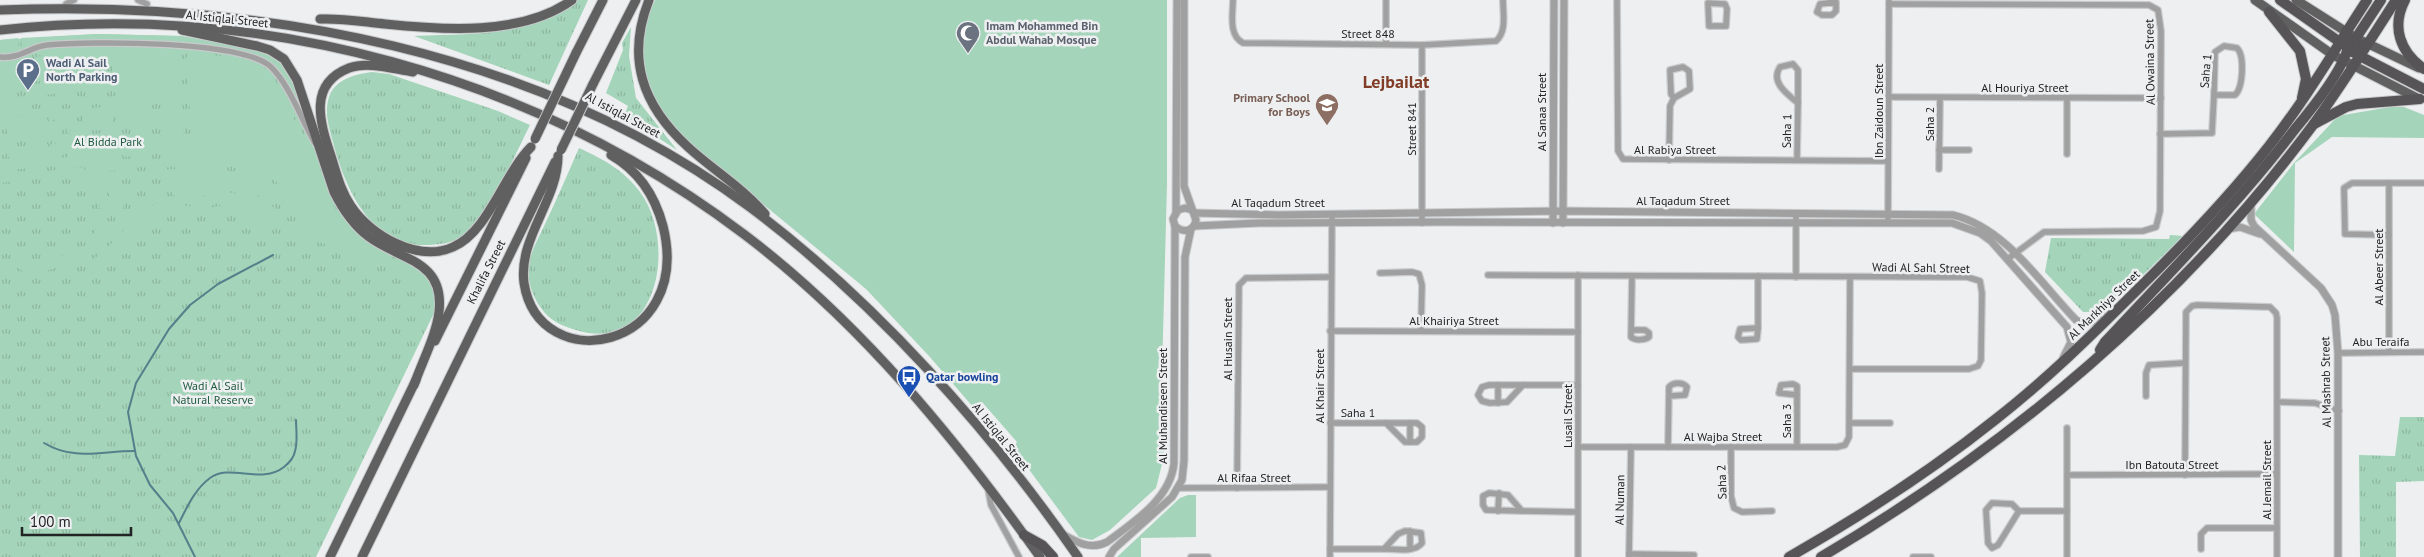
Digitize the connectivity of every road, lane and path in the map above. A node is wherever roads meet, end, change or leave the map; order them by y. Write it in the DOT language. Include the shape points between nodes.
graph roads {
  1 [pos="138,0"];
  2 [pos="572,0"];
  3 [pos="603,0"];
  4 [pos="636,0"];
  5 [pos="649,0"];
  6 [pos="1177,0"];
  7 [pos="1184,0"];
  8 [pos="1233,0"];
  9 [pos="1386,0"];
  10 [pos="1503,0"];
  11 [pos="1554,0"];
  12 [pos="1564,0"];
  13 [pos="1617,0"];
  14 [pos="2255,0"];
  15 [pos="2280,0"];
  16 [pos="2296,0"];
  17 [pos="2366,0"];
  18 [pos="2381,0"];
  19 [pos="2396,0"];
  20 [pos="2406,0"];
  21 [pos="70,2"];
  22 [pos="1708,2"];
  23 [pos="1889,2"];
  24 [pos="2081,2"];
  25 [pos="147,4"];
  26 [pos="0,10"];
  27 [pos="2269,12"];
  28 [pos="308,20"];
  29 [pos="170,26"];
  30 [pos="0,30"];
  31 [pos="2346,31"];
  32 [pos="1386,43"];
  33 [pos="2368,43"];
  34 [pos="1422,44"];
  35 [pos="2350,49"];
  36 [pos="2333,55"];
  37 [pos="0,57"];
  38 [pos="2353,66"];
  39 [pos="2424,69"];
  40 [pos="441,76"];
  41 [pos="2424,89"];
  42 [pos="2214,95"];
  43 [pos="1889,97"];
  44 [pos="1674,98"];
  45 [pos="1940,98"];
  46 [pos="2067,98"];
  47 [pos="2161,98"];
  48 [pos="2422,100"];
  49 [pos="1798,103"];
  50 [pos="2300,103"];
  51 [pos="2313,124"];
  52 [pos="2160,134"];
  53 [pos="590,138"];
  54 [pos="533,143"];
  55 [pos="1940,150"];
  56 [pos="1969,150"];
  57 [pos="559,153"];
  58 [pos="2067,154"];
  59 [pos="322,155"];
  60 [pos="1669,160"];
  61 [pos="1797,160"];
  62 [pos="1888,161"];
  63 [pos="1940,169"];
  64 [pos="2389,183"];
  65 [pos="2424,183"];
  66 [pos="2251,202"];
  67 [pos="1193,211"];
  68 [pos="1553,211"];
  69 [pos="1563,211"];
  70 [pos="1176,212"];
  71 [pos="1422,213"];
  72 [pos="1796,213"];
  73 [pos="1332,214"];
  74 [pos="1888,214"];
  75 [pos="1332,223"];
  76 [pos="1422,223"];
  77 [pos="1553,223"];
  78 [pos="1563,223"];
  79 [pos="1888,223"];
  80 [pos="1796,224"];
  81 [pos="772,225"];
  82 [pos="1175,226"];
  83 [pos="1193,228"];
  84 [pos="2228,229"];
  85 [pos="2389,235"];
  86 [pos="2263,236"];
  87 [pos="2015,253"];
  88 [pos="2008,258"];
  89 [pos="1380,273"];
  90 [pos="1488,275"];
  91 [pos="1578,275"];
  92 [pos="1632,276"];
  93 [pos="1758,276"];
  94 [pos="1796,276"];
  95 [pos="1331,277"];
  96 [pos="1850,277"];
  97 [pos="2124,304"];
  98 [pos="1758,328"];
  99 [pos="1421,330"];
  100 [pos="1632,330"];
  101 [pos="1330,331"];
  102 [pos="1578,332"];
  103 [pos="2388,352"];
  104 [pos="2424,352"];
  105 [pos="2338,353"];
  106 [pos="2096,359"];
  107 [pos="2061,363"];
  108 [pos="2184,363"];
  109 [pos="1850,370"];
  110 [pos="1578,384"];
  111 [pos="414,385"];
  112 [pos="1498,385"];
  113 [pos="1523,385"];
  114 [pos="1797,394"];
  115 [pos="1669,396"];
  116 [pos="2146,396"];
  117 [pos="2277,402"];
  118 [pos="1498,403"];
  119 [pos="2339,411"];
  120 [pos="1330,423"];
  121 [pos="1386,423"];
  122 [pos="1410,423"];
  123 [pos="1850,423"];
  124 [pos="1890,423"];
  125 [pos="2067,428"];
  126 [pos="1410,442"];
  127 [pos="1578,447"];
  128 [pos="1631,447"];
  129 [pos="1668,447"];
  130 [pos="1731,447"];
  131 [pos="1797,447"];
  132 [pos="2277,474"];
  133 [pos="2067,475"];
  134 [pos="2184,475"];
  135 [pos="1330,487"];
  136 [pos="988,488"];
  137 [pos="1178,488"];
  138 [pos="1238,488"];
  139 [pos="1499,493"];
  140 [pos="1498,511"];
  141 [pos="1522,511"];
  142 [pos="1772,511"];
  143 [pos="2019,511"];
  144 [pos="2067,511"];
  145 [pos="1577,512"];
  146 [pos="2277,528"];
  147 [pos="1410,531"];
  148 [pos="1024,535"];
  149 [pos="1063,535"];
  150 [pos="1330,549"];
  151 [pos="1384,549"];
  152 [pos="1410,549"];
  153 [pos="2201,549"];
  154 [pos="1694,555"];
  155 [pos="1018,556"];
  156 [pos="1629,556"];
  157 [pos="330,557"];
  158 [pos="362,557"];
  159 [pos="1040,557"];
  160 [pos="1053,557"];
  161 [pos="1078,557"];
  162 [pos="1109,557"];
  163 [pos="1191,557"];
  164 [pos="1208,557"];
  165 [pos="1330,557"];
  166 [pos="1578,557"];
  167 [pos="1790,557"];
  168 [pos="1821,557"];
  169 [pos="1913,557"];
  170 [pos="1931,557"];
  171 [pos="2067,557"];
  172 [pos="2277,557"];
  173 [pos="2338,557"];
  1 -- 25 [label="street"];
  2 -- 28 [label="main road" via="541,15 489,27 436,28 340,19"];
  3 -- 54 [label="main road, Khalifa Street, bridge"];
  4 -- 57 [label="main road, Khalifa Street, bridge"];
  5 -- 81 [label="main road" via="641,22 638,52 644,86 653,106 687,146 748,196"];
  6 -- 70 [label="street"];
  7 -- 67 [label="street" via="1184,186"];
  8 -- 32 [label="street, Street 848" via="1233,28 1235,36 1243,43"];
  9 -- 32 [label="street"];
  10 -- 34 [label="street, Street 848" via="1502,35 1496,41"];
  11 -- 68 [label="street, Al Sanaa Street"];
  12 -- 69 [label="street, Al Sanaa Street"];
  13 -- 60 [label="street, Al Rabiya Street" via="1618,151 1627,160"];
  14 -- 27 [label="main road"];
  15 -- 35 [label="highway"];
  16 -- 31 [label="main road"];
  17 -- 31 [label="highway, Al Markhiya Street"];
  18 -- 35 [label="highway"];
  19 -- 33 [label="highway, Al Markhiya Street"];
  20 -- 39 [label="highway" via="2398,20 2400,39 2408,54"];
  21 -- 25 [label="main road, Al Istiqlal Street"];
  21 -- 26 [label="main road, Al Istiqlal Street"];
  22 -- 22 [label="street" via="1708,26 1726,26 1725,4"];
  23 -- 24 [label="street, Al Owaina Street"];
  23 -- 43 [label="street, Ibn Zaidoun Street"];
  24 -- 47 [label="street, Al Owaina Street" via="2156,7 2160,13 2161,30"];
  25 -- 28 [label="main road, Al Istiqlal Street"];
  27 -- 36 [label="main road"];
  27 -- 50 [label="highway" via="2300,51 2306,79"];
  28 -- 81 [label="main road, Al Istiqlal Street" via="426,48 568,100 660,148 723,188"];
  29 -- 30 [label="main road, Al Istiqlal Street" via="97,24"];
  29 -- 40 [label="main road, Al Istiqlal Street" via="307,42 378,57"];
  29 -- 59 [label="main road" via="256,46 280,56 295,74"];
  31 -- 35 [label="highway, Al Markhiya Street"];
  32 -- 34 [label="street, Street 848"];
  33 -- 35 [label="highway, Al Markhiya Street"];
  33 -- 35 [label="main road"];
  33 -- 39 [label="main road"];
  34 -- 71 [label="street, Street 841"];
  35 -- 36 [label="highway, Al Markhiya Street"];
  35 -- 36 [label="main road"];
  35 -- 38 [label="highway, Al Markhiya Street"];
  35 -- 41 [label="highway"];
  35 -- 106 [label="highway" via="2272,160 2220,221 2105,342"];
  36 -- 50 [label="highway, Al Markhiya Street"];
  37 -- 59 [label="street" via="21,55 45,45 118,42 181,46 249,56 265,62 279,76"];
  38 -- 48 [label="main road"];
  38 -- 51 [label="highway, Al Markhiya Street"];
  40 -- 53 [label="main road, Al Istiqlal Street" via="535,112"];
  40 -- 54 [label="main road" via="375,66 354,67 336,76 320,98 319,116 339,180 351,206 375,230 413,248 440,251 454,247 478,225 513,167"];
  42 -- 42 [label="street, Saha 1" via="2215,52 2224,46 2237,48 2241,55 2239,91 2235,95"];
  42 -- 52 [label="street, Saha 1" via="2212,133"];
  43 -- 45 [label="street, Al Houriya Street"];
  43 -- 62 [label="street, Ibn Zaidoun Street"];
  44 -- 44 [label="street" via="1670,70 1686,68 1690,89"];
  44 -- 60 [label="street" via="1670,106"];
  45 -- 46 [label="street, Al Houriya Street"];
  45 -- 55 [label="street, Saha 2"];
  46 -- 47 [label="street, Al Houriya Street"];
  46 -- 58 [label="street"];
  47 -- 52 [label="street, Al Owaina Street"];
  48 -- 51 [label="highway" via="2357,104"];
  49 -- 49 [label="street, Saha 1" via="1798,70 1793,64 1784,65 1778,71 1778,85"];
  49 -- 61 [label="street, Saha 1"];
  50 -- 97 [label="highway, Al Markhiya Street" via="2218,207"];
  51 -- 66 [label="highway, Al Markhiya Street"];
  52 -- 87 [label="street, Al Owaina Street" via="2160,211 2156,227 2143,231 2044,232"];
  53 -- 57 [label="main road" via="623,162 643,183 658,209 666,242 664,281 657,300 639,324 618,336 582,340 562,334 543,322 529,300 524,266 533,232 556,176"];
  53 -- 136 [label="main road, Al Istiqlal Street" via="685,192 745,235 803,283 909,389"];
  54 -- 111 [label="main road, Khalifa Street"];
  55 -- 56 [label="street, Saha 2"];
  55 -- 63 [label="street, Saha 2"];
  57 -- 158 [label="main road, Khalifa Street"];
  59 -- 111 [label="main road" via="334,192 350,219 381,245 420,263 436,286 440,304 438,318"];
  60 -- 61 [label="street, Al Rabiya Street"];
  61 -- 62 [label="street, Al Rabiya Street"];
  62 -- 74 [label="street, Ibn Zaidoun Street"];
  64 -- 65 [label="street"];
  64 -- 85 [label="street, Al Abeer Street"];
  64 -- 85 [label="street" via="2349,183 2343,192 2346,234"];
  66 -- 84 [label="highway, Al Markhiya Street"];
  66 -- 86 [label="street, Al Mashrab Street" via="2251,220"];
  67 -- 70 [label="street" via="1185,208"];
  67 -- 73 [label="street, Al Taqadum Street"];
  67 -- 83 [label="street" via="1196,220"];
  68 -- 69 [label="street, Al Taqadum Street"];
  68 -- 71 [label="street, Al Taqadum Street"];
  68 -- 77 [label="street, Al Sanaa Street"];
  69 -- 72 [label="street, Al Taqadum Street"];
  69 -- 78 [label="street, Al Sanaa Street"];
  70 -- 82 [label="street"];
  71 -- 73 [label="street, Al Taqadum Street"];
  71 -- 76 [label="street, Street 841"];
  72 -- 74 [label="street, Al Taqadum Street"];
  72 -- 80 [label="street"];
  73 -- 75 [label="street, Al Khair Street"];
  74 -- 79 [label="street, Ibn Zaidoun Street"];
  74 -- 87 [label="street, Al Taqadum Street" via="1965,218 1982,226"];
  75 -- 76 [label="street, Al Taqadum Street"];
  75 -- 83 [label="street, Al Taqadum Street"];
  75 -- 95 [label="street, Al Khair Street"];
  76 -- 77 [label="street, Al Taqadum Street"];
  77 -- 78 [label="street, Al Taqadum Street"];
  78 -- 80 [label="street, Al Taqadum Street"];
  79 -- 80 [label="street, Al Taqadum Street"];
  79 -- 88 [label="street, Al Taqadum Street" via="1963,225 1991,241"];
  80 -- 94 [label="street"];
  81 -- 149 [label="main road, Al Istiqlal Street" via="820,264 922,364 1000,454"];
  82 -- 83 [label="street" via="1185,231"];
  82 -- 149 [label="street, Al Muhandiseen Street" via="1174,463 1171,479 1156,500 1107,542 1085,545"];
  83 -- 137 [label="street, Al Muhandiseen Street" via="1186,257 1184,461"];
  84 -- 86 [label="street, Al Mashrab Street" via="2240,227"];
  84 -- 106 [label="highway, Al Markhiya Street" via="2144,316"];
  85 -- 103 [label="street, Al Abeer Street"];
  86 -- 105 [label="street, Al Mashrab Street" via="2327,296 2335,315"];
  87 -- 88 [label="street, Al Owaina Street"];
  87 -- 97 [label="street, Al Taqadum Street" via="2079,322 2093,323"];
  88 -- 107 [label="street, Al Taqadum Street" via="2070,331 2071,342"];
  89 -- 99 [label="street" via="1419,274 1422,285"];
  90 -- 91 [label="street, Wadi Al Sahl Street"];
  91 -- 92 [label="street, Wadi Al Sahl Street"];
  91 -- 102 [label="street, Lusail Street"];
  92 -- 93 [label="street, Wadi Al Sahl Street"];
  92 -- 100 [label="street"];
  93 -- 94 [label="street, Wadi Al Sahl Street"];
  93 -- 98 [label="street"];
  94 -- 96 [label="street, Wadi Al Sahl Street"];
  95 -- 101 [label="street, Al Khair Street"];
  95 -- 138 [label="street, Al Husain Street" via="1246,278 1239,285"];
  96 -- 109 [label="street, Al Wajba Street"];
  96 -- 109 [label="street, Wadi Al Sahl Street" via="1973,277 1980,281 1982,293 1982,360 1975,368"];
  97 -- 107 [label="highway, Al Markhiya Street"];
  99 -- 101 [label="street, Al Khairiya Street"];
  99 -- 102 [label="street, Al Khairiya Street"];
  101 -- 120 [label="street, Al Khair Street"];
  102 -- 110 [label="street, Lusail Street"];
  103 -- 104 [label="street, Abu Teraifa"];
  103 -- 105 [label="street, Abu Teraifa"];
  105 -- 119 [label="street, Al Mashrab Street"];
  106 -- 168 [label="highway, Al Markhiya Street" via="2022,421 1957,469 1889,516"];
  107 -- 167 [label="highway, Al Markhiya Street" via="1997,419 1938,463"];
  108 -- 116 [label="street" via="2149,365"];
  108 -- 117 [label="street, Al Jemail Street" via="2188,308 2197,305 2270,307 2277,318"];
  108 -- 134 [label="street, Al Jemail Street"];
  109 -- 123 [label="street, Al Wajba Street"];
  110 -- 113 [label="street"];
  110 -- 127 [label="street, Lusail Street"];
  111 -- 157 [label="main road, Khalifa Street"];
  112 -- 113 [label="street"];
  112 -- 118 [label="street"];
  112 -- 118 [label="street" via="1484,386 1478,394 1484,402"];
  113 -- 118 [label="street" via="1509,401"];
  114 -- 131 [label="street, Saha 3"];
  115 -- 129 [label="street"];
  117 -- 119 [label="street" via="2315,402"];
  117 -- 132 [label="street, Al Jemail Street"];
  119 -- 173 [label="street, Al Mashrab Street"];
  120 -- 121 [label="street, Saha 1"];
  120 -- 135 [label="street, Al Khair Street"];
  121 -- 122 [label="street, Saha 1"];
  121 -- 126 [label="street, Saha 1" via="1401,440"];
  122 -- 126 [label="street"];
  122 -- 126 [label="street" via="1420,424 1423,430 1421,440"];
  123 -- 124 [label="street"];
  123 -- 131 [label="street, Al Wajba Street" via="1848,442 1842,447"];
  125 -- 133 [label="street"];
  127 -- 128 [label="street, Al Wajba Street"];
  127 -- 145 [label="street, Lusail Street"];
  128 -- 129 [label="street, Al Wajba Street"];
  128 -- 156 [label="street, Al Numan"];
  129 -- 130 [label="street, Al Wajba Street"];
  130 -- 131 [label="street, Al Wajba Street"];
  130 -- 142 [label="street, Saha 2" via="1734,508 1742,512"];
  132 -- 134 [label="street, Ibn Batouta Street"];
  132 -- 146 [label="street, Al Jemail Street"];
  133 -- 134 [label="street, Ibn Batouta Street"];
  133 -- 144 [label="street"];
  135 -- 138 [label="street, Al Rifaa Street"];
  135 -- 150 [label="street, Al Khair Street"];
  136 -- 148 [label="main road, Al Istiqlal Street"];
  136 -- 155 [label="street, Al Istiqlal Street" via="991,505"];
  137 -- 138 [label="street, Al Rifaa Street"];
  137 -- 162 [label="street, Al Muhandiseen Street"];
  139 -- 140 [label="street"];
  139 -- 140 [label="street" via="1486,494 1482,500 1486,510"];
  139 -- 141 [label="street" via="1508,495"];
  140 -- 141 [label="street"];
  141 -- 145 [label="street"];
  143 -- 143 [label="street" via="1998,545 1990,548 1987,507 1992,503 2008,503"];
  143 -- 144 [label="street"];
  144 -- 171 [label="street"];
  145 -- 166 [label="street, Lusail Street"];
  146 -- 153 [label="street" via="2207,528 2201,534"];
  146 -- 172 [label="street, Al Jemail Street"];
  147 -- 151 [label="street" via="1400,532"];
  147 -- 152 [label="street"];
  147 -- 152 [label="street" via="1421,533 1422,540 1419,547"];
  148 -- 159 [label="main road, Al Istiqlal Street"];
  148 -- 160 [label="highway" via="1042,544"];
  149 -- 161 [label="main road, Al Istiqlal Street"];
  150 -- 151 [label="street"];
  150 -- 165 [label="street, Al Khair Street"];
  151 -- 152 [label="street"];
  154 -- 156 [label="street, Al Numan"];
  163 -- 164 [label="street"];
  169 -- 170 [label="street"];
}
